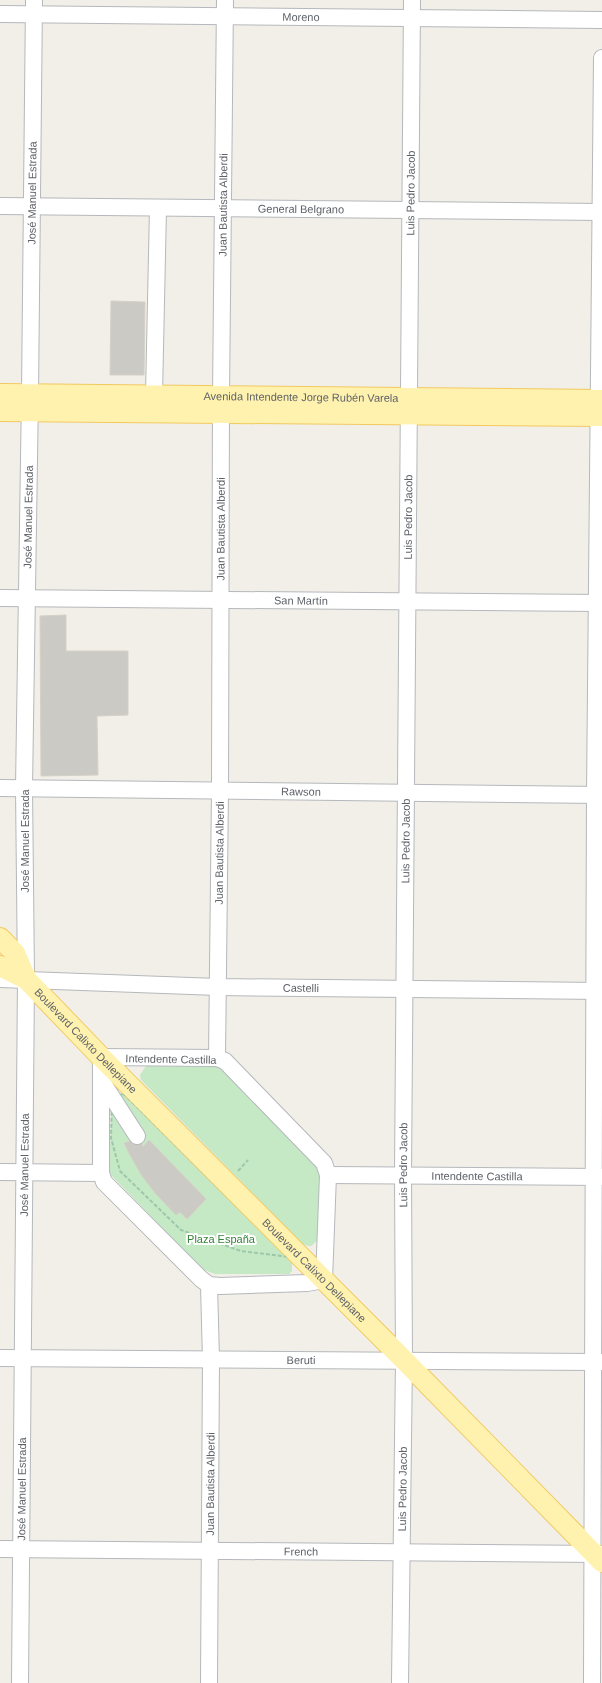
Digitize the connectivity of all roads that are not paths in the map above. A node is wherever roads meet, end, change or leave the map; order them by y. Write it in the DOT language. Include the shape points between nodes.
graph roads {
  1 [pos="225,0"];
  2 [pos="412,0"];
  3 [pos="34,7"];
  4 [pos="0,14"];
  5 [pos="225,16"];
  6 [pos="412,18"];
  7 [pos="602,20"];
  8 [pos="602,58"];
  9 [pos="0,206"];
  10 [pos="32,207"];
  11 [pos="158,208"];
  12 [pos="223,208"];
  13 [pos="410,210"];
  14 [pos="601,212"];
  15 [pos="0,394"];
  16 [pos="154,396"];
  17 [pos="30,403"];
  18 [pos="221,405"];
  19 [pos="409,406"];
  20 [pos="600,408"];
  21 [pos="0,411"];
  22 [pos="0,598"];
  23 [pos="26,598"];
  24 [pos="221,600"];
  25 [pos="406,601"];
  26 [pos="600,603"];
  27 [pos="0,788"];
  28 [pos="24,788"];
  29 [pos="220,790"];
  30 [pos="405,792"];
  31 [pos="598,795"];
  32 [pos="0,938"];
  33 [pos="0,966"];
  34 [pos="0,979"];
  35 [pos="26,979"];
  36 [pos="218,987"];
  37 [pos="404,989"];
  38 [pos="598,991"];
  39 [pos="101,1058"];
  40 [pos="218,1058"];
  41 [pos="101,1080"];
  42 [pos="137,1136"];
  43 [pos="0,1172"];
  44 [pos="24,1172"];
  45 [pos="101,1173"];
  46 [pos="328,1175"];
  47 [pos="403,1175"];
  48 [pos="597,1177"];
  49 [pos="324,1280"];
  50 [pos="209,1285"];
  51 [pos="0,1358"];
  52 [pos="23,1358"];
  53 [pos="211,1359"];
  54 [pos="404,1360"];
  55 [pos="597,1362"];
  56 [pos="0,1549"];
  57 [pos="21,1549"];
  58 [pos="210,1551"];
  59 [pos="402,1552"];
  60 [pos="599,1557"];
  61 [pos="20,1683"];
  62 [pos="209,1683"];
  63 [pos="400,1683"];
  64 [pos="592,1683"];
  1 -- 5 [label="street, Juan Bautista Alberdi"];
  2 -- 6 [label="street, Luis Pedro Jacob"];
  3 -- 4 [label="street, Moreno"];
  3 -- 5 [label="street, Moreno"];
  3 -- 10 [label="street, José Manuel Estrada"];
  5 -- 6 [label="street, Moreno"];
  5 -- 12 [label="street, Juan Bautista Alberdi"];
  6 -- 7 [label="street, Moreno"];
  6 -- 13 [label="street, Luis Pedro Jacob"];
  8 -- 14 [label="street"];
  9 -- 10 [label="street, General Belgrano"];
  10 -- 11 [label="street, General Belgrano"];
  10 -- 17 [label="street, José Manuel Estrada"];
  11 -- 12 [label="street, General Belgrano"];
  11 -- 16 [label="street"];
  12 -- 13 [label="street, General Belgrano"];
  12 -- 18 [label="street, Juan Bautista Alberdi"];
  13 -- 14 [label="street, General Belgrano"];
  13 -- 19 [label="street, Luis Pedro Jacob"];
  14 -- 20 [label="street"];
  15 -- 17 [label="main road, Avenida Intendente Jorge Rubén Varela"];
  16 -- 17 [label="main road, Avenida Intendente Jorge Rubén Varela"];
  16 -- 18 [label="main road, Avenida Intendente Jorge Rubén Varela"];
  17 -- 18 [label="main road, Avenida Intendente Jorge Rubén Varela"];
  17 -- 21 [label="main road, Avenida Intendente Jorge Rubén Varela"];
  17 -- 23 [label="street, José Manuel Estrada"];
  18 -- 19 [label="main road, Avenida Intendente Jorge Rubén Varela"];
  18 -- 24 [label="street, Juan Bautista Alberdi"];
  19 -- 20 [label="main road, Avenida Intendente Jorge Rubén Varela"];
  19 -- 25 [label="street, Luis Pedro Jacob"];
  20 -- 26 [label="street"];
  22 -- 23 [label="street, San Martín"];
  23 -- 24 [label="street, San Martín"];
  23 -- 28 [label="street, José Manuel Estrada"];
  24 -- 25 [label="street, San Martín"];
  24 -- 29 [label="street, Juan Bautista Alberdi"];
  25 -- 26 [label="street, San Martín"];
  25 -- 30 [label="street, Luis Pedro Jacob"];
  26 -- 31 [label="street"];
  27 -- 28 [label="street, Rawson"];
  28 -- 29 [label="street, Rawson"];
  28 -- 35 [label="street, José Manuel Estrada"];
  29 -- 30 [label="street, Rawson"];
  29 -- 36 [label="street, Juan Bautista Alberdi"];
  30 -- 31 [label="street, Rawson"];
  30 -- 37 [label="street, Luis Pedro Jacob"];
  31 -- 38 [label="street"];
  32 -- 35 [label="main road, Boulevard Calixto Dellepiane" via="15,953"];
  33 -- 35 [label="main road, Boulevard Calixto Dellepiane"];
  34 -- 35 [label="street, Castelli"];
  35 -- 36 [label="street, Castelli"];
  35 -- 39 [label="main road, Boulevard Calixto Dellepiane"];
  35 -- 44 [label="street, José Manuel Estrada"];
  36 -- 37 [label="street, Castelli"];
  36 -- 40 [label="street, Juan Bautista Alberdi"];
  37 -- 38 [label="street, Castelli"];
  37 -- 47 [label="street, Luis Pedro Jacob"];
  38 -- 48 [label="street"];
  39 -- 40 [label="street, Intendente Castilla"];
  39 -- 41 [label="street"];
  39 -- 49 [label="main road, Boulevard Calixto Dellepiane"];
  40 -- 46 [label="street, Intendente Castilla" via="225,1061 324,1163"];
  41 -- 42 [label="street"];
  41 -- 45 [label="street"];
  43 -- 44 [label="street"];
  44 -- 45 [label="street"];
  44 -- 52 [label="street, José Manuel Estrada"];
  45 -- 50 [label="street" via="104,1182"];
  46 -- 47 [label="street, Intendente Castilla"];
  46 -- 49 [label="street"];
  47 -- 48 [label="street, Intendente Castilla"];
  47 -- 54 [label="street, Luis Pedro Jacob"];
  48 -- 55 [label="street"];
  49 -- 50 [label="street" via="307,1284"];
  49 -- 54 [label="main road, Boulevard Calixto Dellepiane"];
  50 -- 53 [label="street, Juan Bautista Alberdi"];
  51 -- 52 [label="street, Beruti"];
  52 -- 53 [label="street, Beruti"];
  52 -- 57 [label="street, José Manuel Estrada"];
  53 -- 54 [label="street, Beruti"];
  53 -- 58 [label="street, Juan Bautista Alberdi"];
  54 -- 55 [label="street, Beruti"];
  54 -- 59 [label="street, Luis Pedro Jacob"];
  54 -- 60 [label="main road, Boulevard Calixto Dellepiane"];
  55 -- 60 [label="street"];
  56 -- 57 [label="street, French"];
  57 -- 58 [label="street, French"];
  57 -- 61 [label="street, José Manuel Estrada"];
  58 -- 59 [label="street, French"];
  58 -- 62 [label="street, Juan Bautista Alberdi"];
  59 -- 60 [label="street, French"];
  59 -- 63 [label="street, Luis Pedro Jacob"];
  60 -- 64 [label="street"];
}
